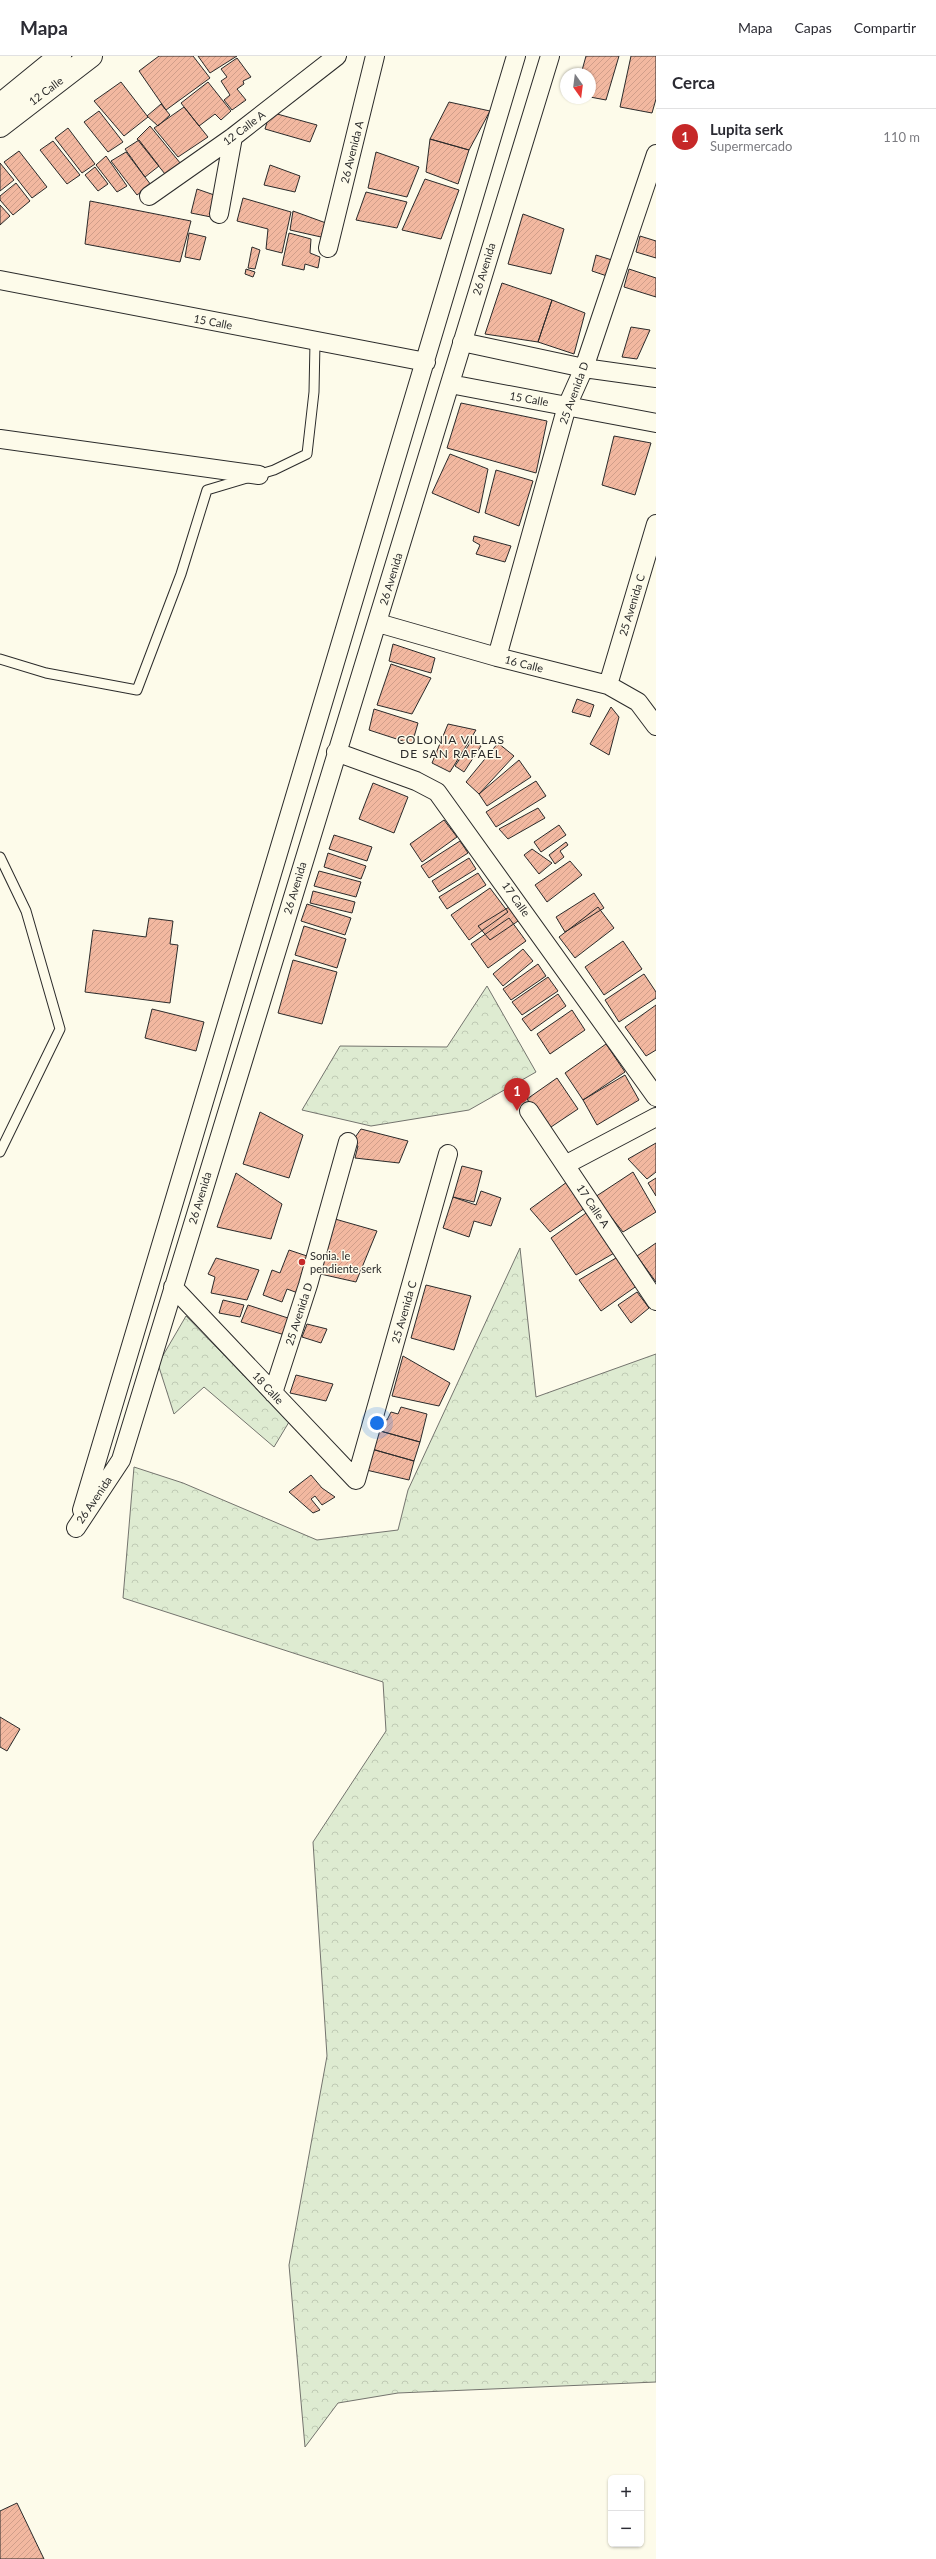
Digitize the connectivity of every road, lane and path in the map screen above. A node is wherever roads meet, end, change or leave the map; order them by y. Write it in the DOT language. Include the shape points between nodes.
graph roads {
  1 [pos="60,56"];
  2 [pos="91,56"];
  3 [pos="337,56"];
  4 [pos="375,56"];
  5 [pos="516,56"];
  6 [pos="550,56"];
  7 [pos="0,105"];
  8 [pos="0,126"];
  9 [pos="233,137"];
  10 [pos="656,154"];
  11 [pos="149,196"];
  12 [pos="219,214"];
  13 [pos="328,248"];
  14 [pos="0,280"];
  15 [pos="315,342"];
  16 [pos="462,342"];
  17 [pos="426,362"];
  18 [pos="584,368"];
  19 [pos="656,378"];
  20 [pos="450,384"];
  21 [pos="567,406"];
  22 [pos="656,423"];
  23 [pos="0,439"];
  24 [pos="259,475"];
  25 [pos="656,524"];
  26 [pos="378,623"];
  27 [pos="497,657"];
  28 [pos="0,659"];
  29 [pos="608,685"];
  30 [pos="656,726"];
  31 [pos="336,752"];
  32 [pos="0,858"];
  33 [pos="656,1097"];
  34 [pos="529,1111"];
  35 [pos="656,1117"];
  36 [pos="348,1142"];
  37 [pos="0,1152"];
  38 [pos="448,1154"];
  39 [pos="565,1165"];
  40 [pos="173,1287"];
  41 [pos="656,1301"];
  42 [pos="273,1393"];
  43 [pos="359,1470"];
  1 -- 7 [label="main road, 12 Calle"];
  2 -- 8 [label="main road, 12 Calle"];
  3 -- 9 [label="street, 12 Calle A"];
  4 -- 13 [label="street, 26 Avenida A"];
  5 -- 17 [label="street, 26 Avenida"];
  6 -- 16 [label="street, 26 Avenida"];
  9 -- 11 [label="street, 12 Calle A"];
  9 -- 12 [label="street"];
  10 -- 18 [label="street, 25 Avenida D"];
  14 -- 15 [label="street, 15 Calle"];
  15 -- 17 [label="street, 15 Calle"];
  15 -- 24 [label="lane" via="314,392 308,454"];
  16 -- 18 [label="street"];
  16 -- 20 [label="street, 26 Avenida"];
  17 -- 40 [label="street, 26 Avenida" via="76,1528 121,1460"];
  18 -- 19 [label="street"];
  18 -- 21 [label="street, 25 Avenida D"];
  20 -- 21 [label="street, 15 Calle"];
  20 -- 26 [label="street, 26 Avenida"];
  21 -- 22 [label="street, 15 Calle"];
  21 -- 27 [label="street, 25 Avenida D"];
  23 -- 24 [label="street"];
  24 -- 28 [label="lane" via="206,490 181,574 137,690 46,673"];
  25 -- 29 [label="street, 25 Avenida C"];
  26 -- 27 [label="street, 16 Calle"];
  26 -- 31 [label="street, 26 Avenida"];
  27 -- 29 [label="street, 16 Calle"];
  29 -- 30 [label="street, 16 Calle" via="638,702"];
  31 -- 33 [label="street, 17 Calle" via="416,781 437,792"];
  31 -- 40 [label="street, 26 Avenida"];
  32 -- 37 [label="lane" via="26,911 60,1028"];
  34 -- 39 [label="street, 17 Calle A"];
  35 -- 39 [label="street"];
  36 -- 42 [label="street, 25 Avenida D" via="308,1286"];
  38 -- 43 [label="street, 25 Avenida C"];
  39 -- 41 [label="street, 17 Calle A"];
  40 -- 42 [label="street, 18 Calle"];
  42 -- 43 [label="street, 18 Calle" via="356,1480"];
}
